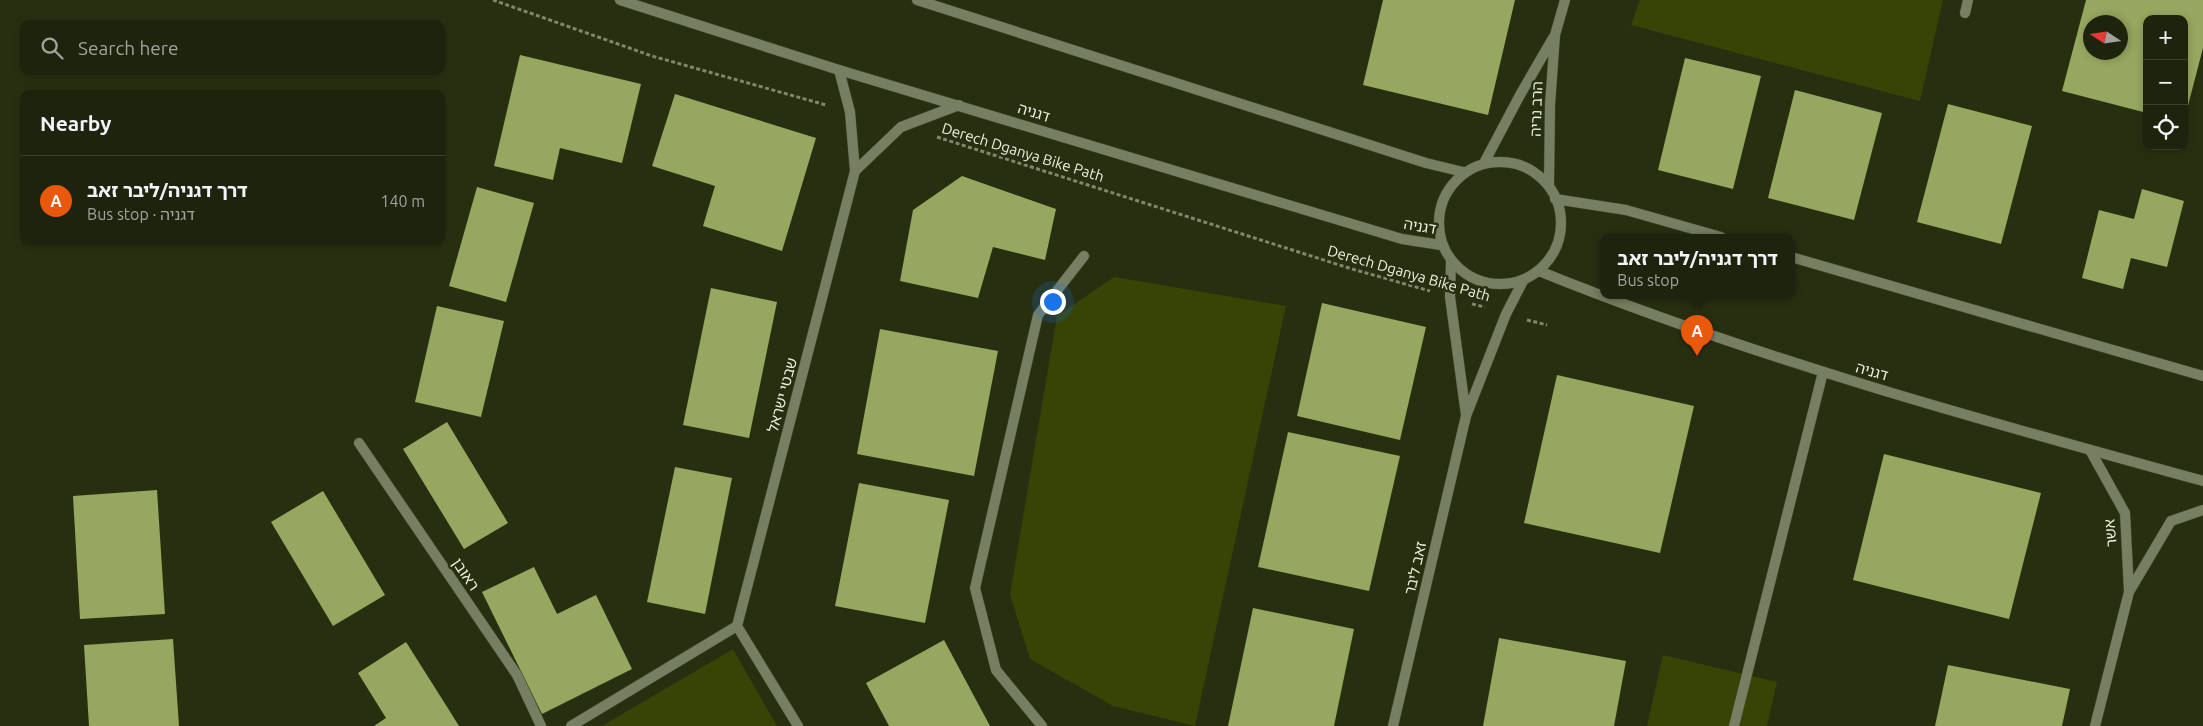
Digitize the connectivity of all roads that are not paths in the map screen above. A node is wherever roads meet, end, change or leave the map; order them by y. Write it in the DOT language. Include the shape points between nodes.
graph roads {
  1 [pos="620,0"];
  2 [pos="917,0"];
  3 [pos="1565,0"];
  4 [pos="1968,0"];
  5 [pos="1966,13"];
  6 [pos="1555,35"];
  7 [pos="839,70"];
  8 [pos="959,105"];
  9 [pos="1484,163"];
  10 [pos="855,171"];
  11 [pos="1463,172"];
  12 [pos="1549,184"];
  13 [pos="1555,199"];
  14 [pos="1710,234"];
  15 [pos="1441,245"];
  16 [pos="1084,256"];
  17 [pos="1795,258"];
  18 [pos="1451,261"];
  19 [pos="1539,272"];
  20 [pos="1523,280"];
  21 [pos="1600,296"];
  22 [pos="1609,299"];
  23 [pos="1823,372"];
  24 [pos="2203,376"];
  25 [pos="1466,416"];
  26 [pos="359,443"];
  27 [pos="2090,450"];
  28 [pos="2203,481"];
  29 [pos="2203,510"];
  30 [pos="2129,592"];
  31 [pos="737,626"];
  32 [pos="541,726"];
  33 [pos="571,726"];
  34 [pos="798,726"];
  35 [pos="1042,726"];
  36 [pos="1393,726"];
  37 [pos="1734,726"];
  38 [pos="2095,726"];
  1 -- 7 [label="street, דגניה"];
  2 -- 11 [label="street" via="1426,163"];
  3 -- 6 [label="street, הרב נריה"];
  4 -- 5 [label="street"];
  6 -- 9 [label="street, הרב נריה"];
  6 -- 12 [label="street, הרב נריה"];
  7 -- 8 [label="street, דגניה"];
  7 -- 10 [label="street, שבטי ישראל" via="850,112"];
  8 -- 10 [label="street" via="901,127"];
  8 -- 15 [label="street, דגניה" via="1402,239"];
  9 -- 11 [label="street"];
  9 -- 12 [label="street" via="1503,161 1521,165"];
  10 -- 31 [label="street, שבטי ישראל"];
  11 -- 15 [label="street" via="1443,201 1439,221"];
  12 -- 13 [label="street"];
  13 -- 14 [label="street" via="1626,210"];
  13 -- 19 [label="street" via="1562,216 1561,237 1553,256"];
  15 -- 18 [label="street"];
  16 -- 35 [label="street" via="1038,315 975,588 996,670"];
  17 -- 24 [label="street"];
  18 -- 20 [label="street" via="1467,275 1487,283"];
  18 -- 25 [label="street, זאב ליבר" via="1450,297"];
  19 -- 20 [label="street"];
  19 -- 21 [label="street, דגניה"];
  20 -- 25 [label="street, זאב ליבר" via="1506,314"];
  22 -- 23 [label="street, דגניה"];
  23 -- 27 [label="street, דגניה"];
  23 -- 37 [label="street"];
  25 -- 36 [label="street, זאב ליבר"];
  26 -- 32 [label="street, ראובן" via="517,675"];
  27 -- 28 [label="street, דגניה"];
  27 -- 30 [label="street, אשר" via="2125,513"];
  29 -- 30 [label="street, אשר" via="2171,521"];
  30 -- 38 [label="street, אשר"];
  31 -- 33 [label="street"];
  31 -- 34 [label="street"];
}
